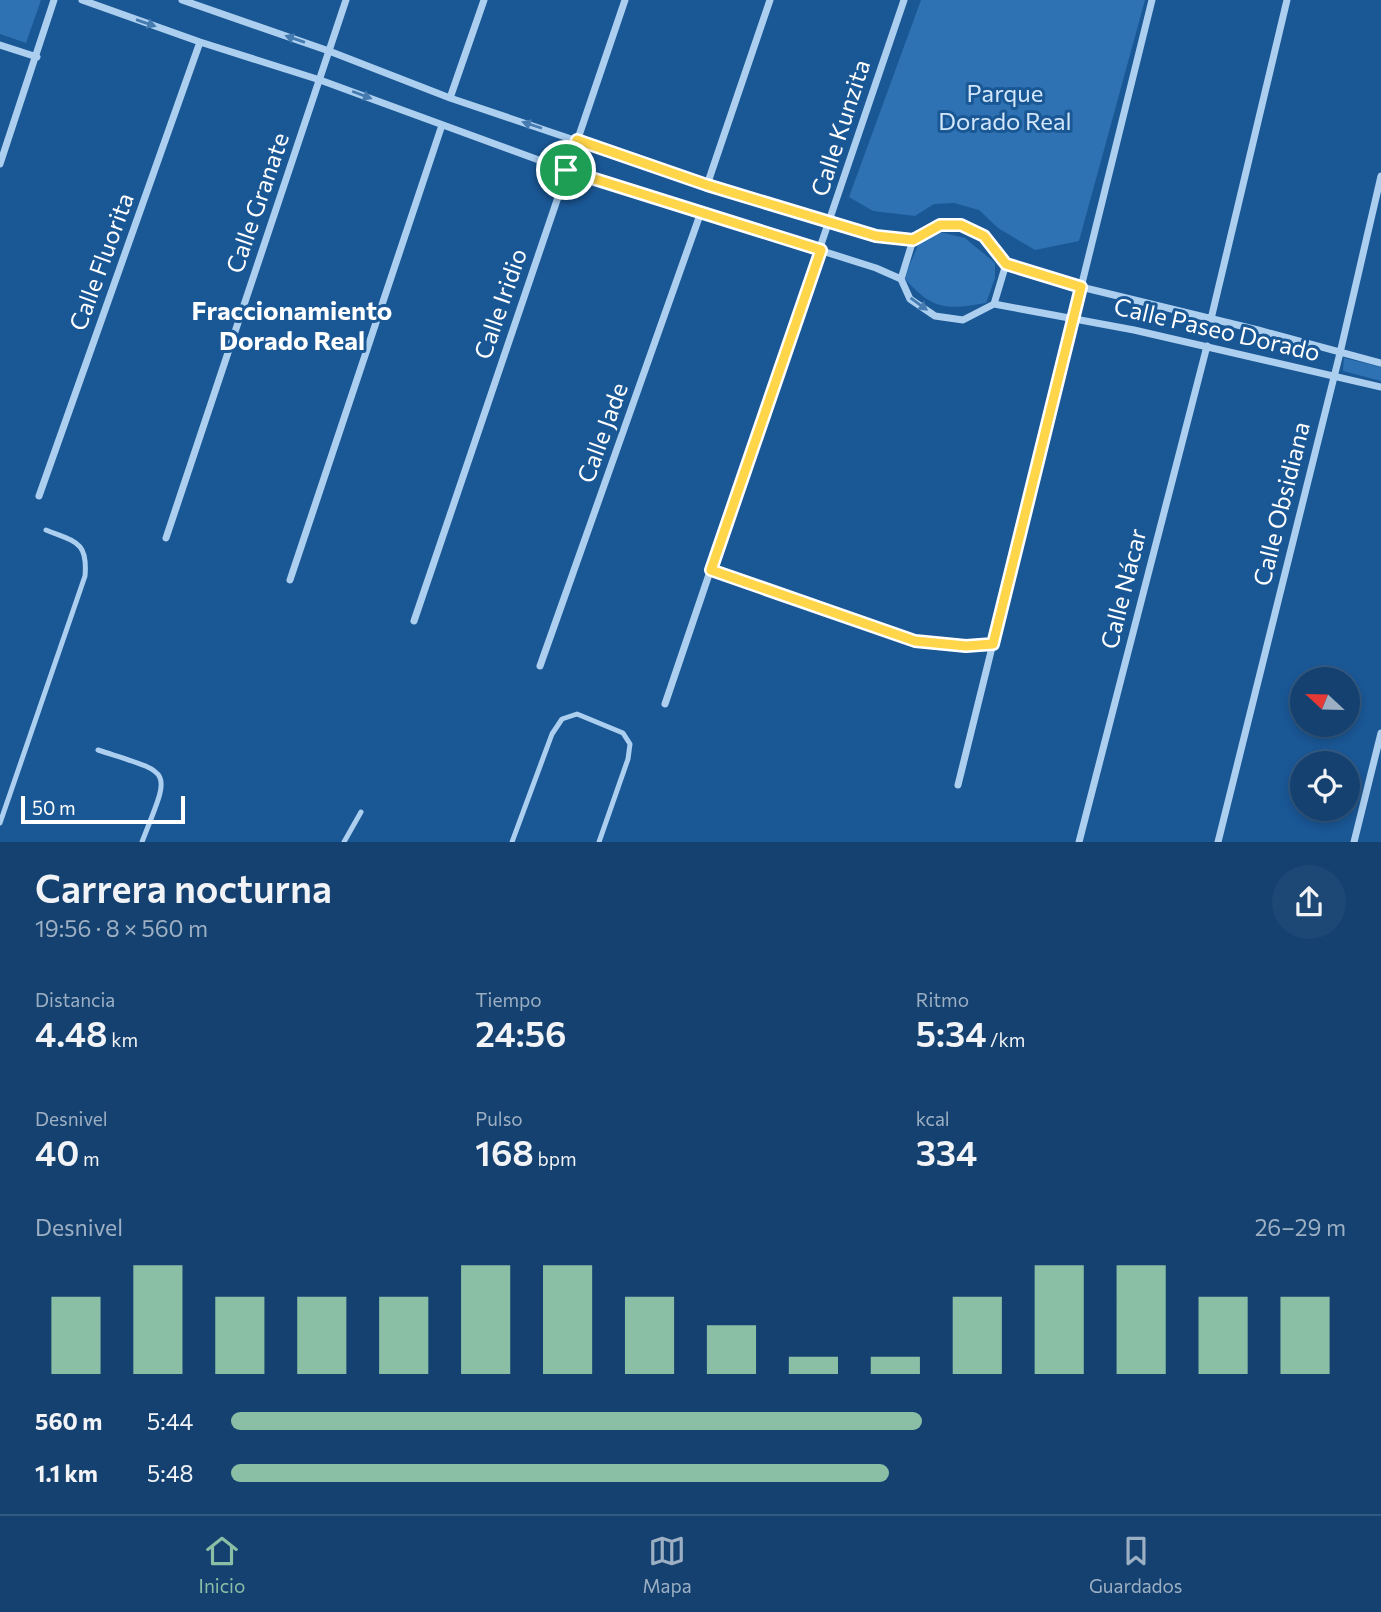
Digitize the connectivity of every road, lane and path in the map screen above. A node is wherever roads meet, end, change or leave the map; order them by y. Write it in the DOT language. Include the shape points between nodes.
graph roads {
  1 [pos="54,0"];
  2 [pos="82,0"];
  3 [pos="182,0"];
  4 [pos="208,0"];
  5 [pos="346,0"];
  6 [pos="484,0"];
  7 [pos="625,0"];
  8 [pos="769,0"];
  9 [pos="904,0"];
  10 [pos="1153,0"];
  11 [pos="1287,0"];
  12 [pos="205,9"];
  13 [pos="200,42"];
  14 [pos="0,45"];
  15 [pos="329,51"];
  16 [pos="37,57"];
  17 [pos="320,80"];
  18 [pos="450,98"];
  19 [pos="442,125"];
  20 [pos="577,140"];
  21 [pos="0,164"];
  22 [pos="566,170"];
  23 [pos="1381,176"];
  24 [pos="707,185"];
  25 [pos="701,212"];
  26 [pos="830,222"];
  27 [pos="913,240"];
  28 [pos="821,250"];
  29 [pos="1006,264"];
  30 [pos="901,279"];
  31 [pos="1081,287"];
  32 [pos="994,304"];
  33 [pos="1073,318"];
  34 [pos="1211,319"];
  35 [pos="1207,346"];
  36 [pos="1340,353"];
  37 [pos="1381,363"];
  38 [pos="1334,376"];
  39 [pos="1381,387"];
  40 [pos="39,496"];
  41 [pos="46,530"];
  42 [pos="166,538"];
  43 [pos="711,570"];
  44 [pos="290,580"];
  45 [pos="414,621"];
  46 [pos="993,644"];
  47 [pos="540,666"];
  48 [pos="665,704"];
  49 [pos="1381,733"];
  50 [pos="99,750"];
  51 [pos="958,785"];
  52 [pos="361,812"];
  53 [pos="0,823"];
  54 [pos="142,842"];
  55 [pos="344,842"];
  56 [pos="512,842"];
  57 [pos="599,842"];
  58 [pos="1079,842"];
  59 [pos="1217,842"];
  60 [pos="1354,842"];
  1 -- 16 [label="street"];
  2 -- 13 [label="street, one-way"];
  3 -- 12 [label="street"];
  4 -- 12 [label="street"];
  5 -- 15 [label="street, Calle Granate"];
  6 -- 18 [label="street"];
  7 -- 20 [label="street, Calle Iridio"];
  8 -- 24 [label="street"];
  9 -- 26 [label="street, Calle Kunzita"];
  10 -- 31 [label="street"];
  11 -- 34 [label="street"];
  15 -- 12 [label="street, one-way"];
  13 -- 17 [label="street"];
  13 -- 40 [label="street, Calle Fluorita"];
  14 -- 16 [label="street"];
  15 -- 17 [label="street, Calle Granate"];
  15 -- 18 [label="street"];
  16 -- 21 [label="street"];
  17 -- 19 [label="street, one-way"];
  17 -- 42 [label="street, Calle Granate"];
  20 -- 18 [label="street, one-way"];
  19 -- 22 [label="street"];
  19 -- 44 [label="street"];
  20 -- 22 [label="street, Calle Iridio"];
  20 -- 24 [label="street"];
  22 -- 25 [label="street"];
  22 -- 45 [label="street, Calle Iridio"];
  23 -- 36 [label="street, Calle Obsidiana"];
  24 -- 26 [label="street"];
  25 -- 28 [label="street"];
  25 -- 47 [label="street, Calle Jade"];
  26 -- 27 [label="street" via="876,236"];
  26 -- 28 [label="street, Calle Kunzita"];
  27 -- 29 [label="street" via="940,225 961,225 984,236"];
  27 -- 30 [label="street"];
  28 -- 30 [label="street"];
  28 -- 43 [label="street, Calle Kunzita"];
  29 -- 31 [label="street, Calle Paseo Dorado"];
  29 -- 32 [label="street"];
  30 -- 32 [label="street, one-way" via="910,299 935,316 963,320"];
  31 -- 33 [label="street"];
  31 -- 34 [label="street, Calle Paseo Dorado"];
  32 -- 33 [label="street, Calle Paseo Dorado"];
  33 -- 35 [label="street, Calle Paseo Dorado"];
  33 -- 46 [label="street"];
  34 -- 36 [label="street, Calle Paseo Dorado"];
  35 -- 38 [label="street, Calle Paseo Dorado"];
  35 -- 58 [label="street, Calle Nácar"];
  36 -- 37 [label="street, Calle Paseo Dorado"];
  36 -- 38 [label="street, Calle Obsidiana"];
  38 -- 39 [label="street, Calle Paseo Dorado"];
  38 -- 59 [label="street, Calle Obsidiana"];
  41 -- 53 [label="lane" via="79,544 86,559 85,576"];
  43 -- 46 [label="street" via="915,641"];
  43 -- 48 [label="street, Calle Kunzita"];
  46 -- 51 [label="street"];
  49 -- 60 [label="street"];
  50 -- 54 [label="lane" via="153,768 161,776 163,787"];
  52 -- 55 [label="lane"];
  56 -- 57 [label="lane" via="552,734 562,719 577,714 623,733 630,744"];
}
